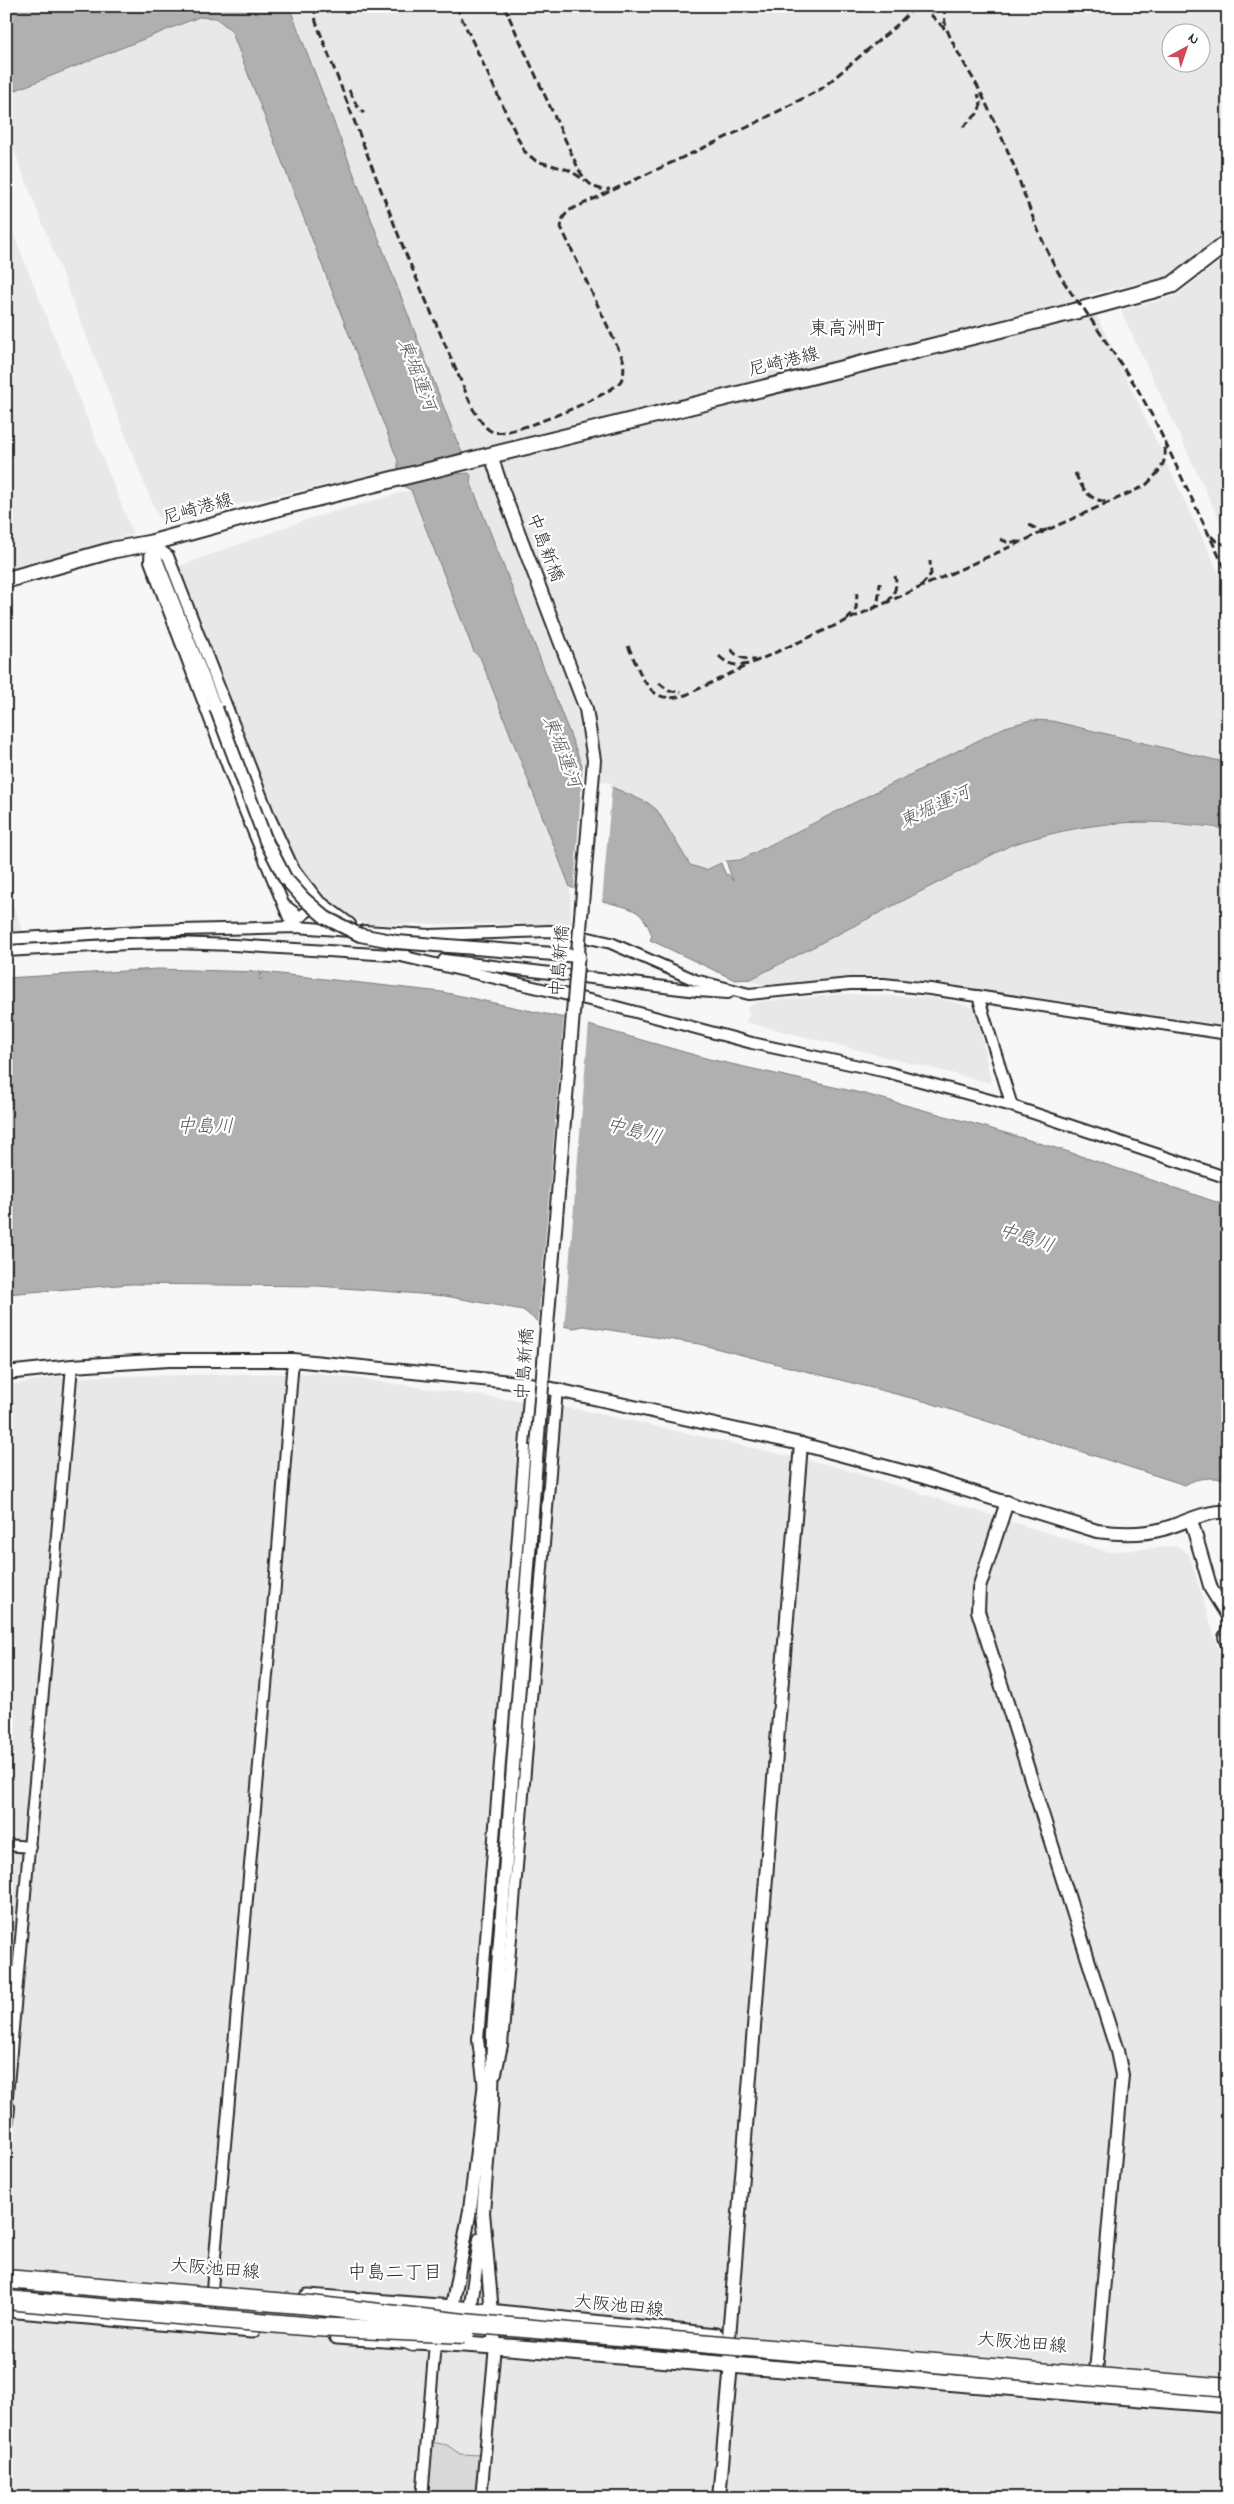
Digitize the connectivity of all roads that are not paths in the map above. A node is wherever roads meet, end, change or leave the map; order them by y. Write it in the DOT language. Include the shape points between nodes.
graph roads {
  1 [pos="1228,242"];
  2 [pos="491,456"];
  3 [pos="151,543"];
  4 [pos="6,580"];
  5 [pos="216,708"];
  6 [pos="306,886"];
  7 [pos="278,891"];
  8 [pos="297,927"];
  9 [pos="367,931"];
  10 [pos="6,939"];
  11 [pos="6,951"];
  12 [pos="401,956"];
  13 [pos="579,956"];
  14 [pos="749,994"];
  15 [pos="978,996"];
  16 [pos="1228,1034"];
  17 [pos="1012,1106"];
  18 [pos="1228,1178"];
  19 [pos="293,1360"];
  20 [pos="72,1366"];
  21 [pos="6,1373"];
  22 [pos="530,1384"];
  23 [pos="557,1389"];
  24 [pos="800,1444"];
  25 [pos="1007,1502"];
  26 [pos="1228,1512"];
  27 [pos="1190,1520"];
  28 [pos="1228,1616"];
  29 [pos="1228,1629"];
  30 [pos="1228,1648"];
  31 [pos="6,1845"];
  32 [pos="30,1847"];
  33 [pos="488,2091"];
  34 [pos="7,2107"];
  35 [pos="6,2129"];
  36 [pos="483,2212"];
  37 [pos="6,2271"];
  38 [pos="6,2279"];
  39 [pos="212,2289"];
  40 [pos="6,2291"];
  41 [pos="6,2300"];
  42 [pos="452,2308"];
  43 [pos="6,2309"];
  44 [pos="471,2310"];
  45 [pos="492,2312"];
  46 [pos="209,2327"];
  47 [pos="729,2338"];
  48 [pos="413,2342"];
  49 [pos="435,2343"];
  50 [pos="495,2346"];
  51 [pos="730,2364"];
  52 [pos="1096,2369"];
  53 [pos="1228,2380"];
  54 [pos="1228,2388"];
  55 [pos="1094,2395"];
  56 [pos="1228,2399"];
  57 [pos="1228,2405"];
  58 [pos="422,2498"];
  59 [pos="481,2498"];
  60 [pos="719,2498"];
  1 -- 2 [label="main road, 尼崎港線" via="1172,285"];
  2 -- 3 [label="main road, 尼崎港線" via="281,507"];
  2 -- 13 [label="street, 中島新橋, bridge" via="586,709 594,760"];
  3 -- 4 [label="main road, 尼崎港線" via="113,550"];
  3 -- 5 [label="street"];
  3 -- 6 [label="street" via="168,556 270,818 293,868"];
  3 -- 7 [label="street" via="150,561"];
  5 -- 13 [label="street, bridge" via="266,841 285,878 326,918 360,935 397,942"];
  6 -- 7 [label="street" via="311,905 300,917 290,912"];
  6 -- 9 [label="street" via="341,919"];
  7 -- 8 [label="street" via="289,918"];
  8 -- 9 [label="street"];
  8 -- 10 [label="street"];
  9 -- 14 [label="street" via="430,935 550,931 576,935 611,943 695,980"];
  11 -- 12 [label="street" via="174,943"];
  12 -- 14 [label="street" via="696,991"];
  12 -- 17 [label="street" via="598,1002 752,1043 887,1072"];
  13 -- 33 [label="street, 中島新橋, bridge" via="559,1166"];
  14 -- 15 [label="street" via="876,984"];
  15 -- 16 [label="street"];
  15 -- 17 [label="street"];
  17 -- 18 [label="street"];
  19 -- 20 [label="street" via="169,1360"];
  19 -- 22 [label="street"];
  19 -- 39 [label="street"];
  20 -- 21 [label="street"];
  20 -- 32 [label="street"];
  22 -- 23 [label="street"];
  22 -- 33 [label="street" via="478,2040"];
  23 -- 24 [label="street"];
  23 -- 33 [label="street" via="502,2045"];
  24 -- 25 [label="street"];
  24 -- 47 [label="street"];
  25 -- 27 [label="street" via="1116,1534 1149,1533"];
  25 -- 52 [label="street" via="979,1588 978,1611 1122,2075"];
  26 -- 27 [label="street" via="1220,1511"];
  27 -- 28 [label="street" via="1213,1596"];
  29 -- 30 [label="street" via="1224,1637"];
  31 -- 32 [label="street"];
  32 -- 34 [label="street"];
  33 -- 36 [label="street"];
  33 -- 42 [label="street"];
  34 -- 35 [label="street"];
  36 -- 44 [label="street"];
  36 -- 45 [label="street"];
  37 -- 39 [label="main road, 大阪池田線"];
  38 -- 54 [label="highway, bridge" via="310,2305 464,2324"];
  39 -- 42 [label="main road, 大阪池田線"];
  39 -- 46 [label="street"];
  40 -- 48 [label="highway" via="366,2323"];
  41 -- 56 [label="highway, bridge" via="315,2327 466,2334"];
  42 -- 44 [label="main road, 大阪池田線"];
  42 -- 49 [label="street"];
  43 -- 46 [label="main road"];
  44 -- 45 [label="main road, 大阪池田線"];
  44 -- 49 [label="street" via="459,2332"];
  45 -- 47 [label="main road, 大阪池田線"];
  45 -- 50 [label="street"];
  46 -- 48 [label="main road"];
  47 -- 51 [label="street"];
  47 -- 52 [label="main road, 大阪池田線"];
  48 -- 49 [label="main road"];
  49 -- 50 [label="main road"];
  49 -- 58 [label="street"];
  50 -- 51 [label="main road"];
  50 -- 59 [label="street"];
  51 -- 55 [label="main road"];
  51 -- 60 [label="street"];
  52 -- 53 [label="main road, 大阪池田線"];
  52 -- 55 [label="street"];
  55 -- 57 [label="main road"];
}
